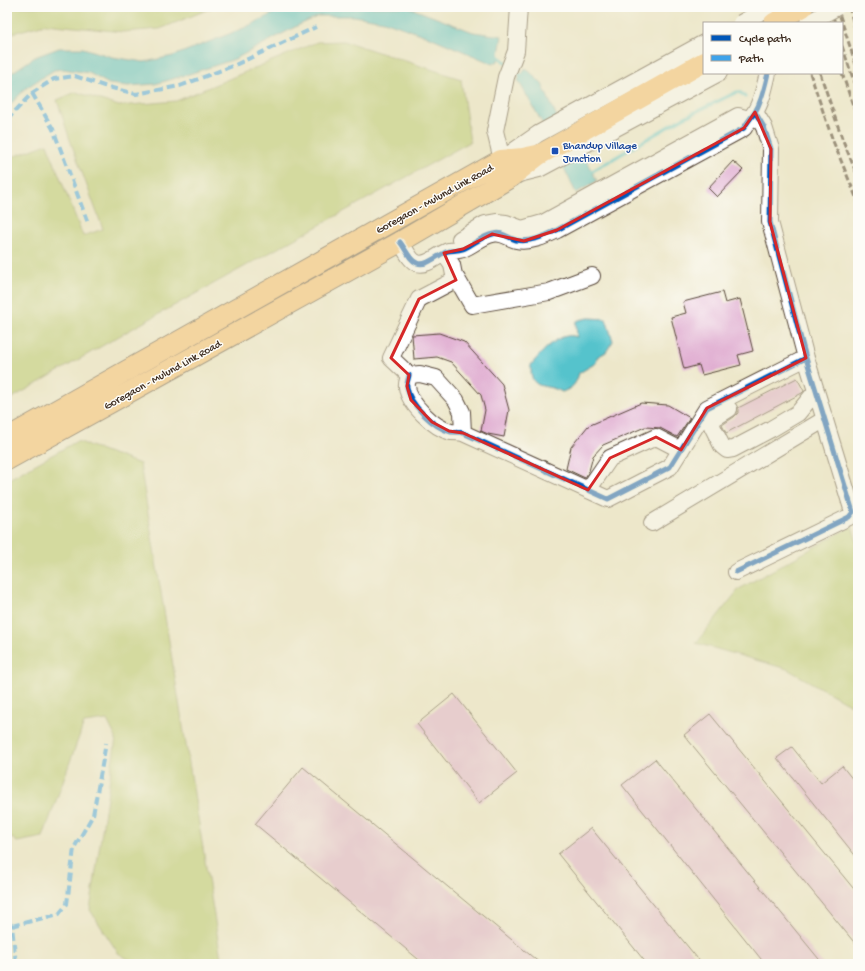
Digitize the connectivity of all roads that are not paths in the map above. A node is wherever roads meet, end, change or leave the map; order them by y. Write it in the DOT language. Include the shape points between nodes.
graph roads {
  1 [pos="519,7"];
  2 [pos="756,7"];
  3 [pos="770,7"];
  4 [pos="803,7"];
  5 [pos="837,7"];
  6 [pos="743,22"];
  7 [pos="762,22"];
  8 [pos="776,22"];
  9 [pos="810,22"];
  10 [pos="703,44"];
  11 [pos="703,63"];
  12 [pos="717,74"];
  13 [pos="768,74"];
  14 [pos="752,115"];
  15 [pos="577,132"];
  16 [pos="546,150"];
  17 [pos="501,160"];
  18 [pos="509,178"];
  19 [pos="400,242"];
  20 [pos="444,254"];
  21 [pos="592,276"];
  22 [pos="456,277"];
  23 [pos="805,366"];
  24 [pos="410,375"];
  25 [pos="813,395"];
  26 [pos="825,419"];
  27 [pos="463,433"];
  28 [pos="7,438"];
  29 [pos="681,450"];
  30 [pos="7,460"];
  31 [pos="588,490"];
  32 [pos="652,523"];
  33 [pos="736,572"];
  1 -- 17 [label="street" via="516,51 506,77 495,131"];
  2 -- 7 [label="street"];
  3 -- 6 [label="street, bridge"];
  4 -- 8 [label="main road, bridge"];
  5 -- 9 [label="street, bridge"];
  10 -- 15 [label="street"];
  11 -- 15 [label="main road"];
  12 -- 15 [label="street"];
  13 -- 14 [label="street"];
  14 -- 20 [label="street" via="744,128 546,228 523,235 516,240 498,227 492,234 465,242 456,252"];
  14 -- 23 [label="street" via="764,127 771,149 770,222"];
  15 -- 16 [label="main road"];
  16 -- 17 [label="main road, Goregaon - Mulund Link Road" via="524,158"];
  16 -- 18 [label="main road, Goregaon - Mulund Link Road"];
  17 -- 18 [label="street"];
  17 -- 28 [label="main road, Goregaon - Mulund Link Road"];
  18 -- 19 [label="main road, Goregaon - Mulund Link Road"];
  19 -- 20 [label="street" via="418,264"];
  19 -- 30 [label="main road, Goregaon - Mulund Link Road"];
  20 -- 22 [label="street" via="445,268"];
  21 -- 22 [label="street" via="549,292 472,305"];
  22 -- 24 [label="street" via="419,299 391,358"];
  23 -- 25 [label="street"];
  23 -- 25 [label="street" via="719,414 713,419 712,426 722,446 727,450 733,449 785,421 798,412"];
  23 -- 29 [label="street" via="708,408"];
  24 -- 27 [label="street" via="407,386 411,400 421,412 432,422 449,431"];
  24 -- 27 [label="street" via="420,374 436,378 456,400 462,412"];
  25 -- 26 [label="street"];
  26 -- 32 [label="street"];
  26 -- 33 [label="street" via="852,512 849,517"];
  27 -- 31 [label="street"];
  29 -- 31 [label="street" via="670,467 608,499"];
  29 -- 31 [label="street" via="656,437 610,458"];
}
